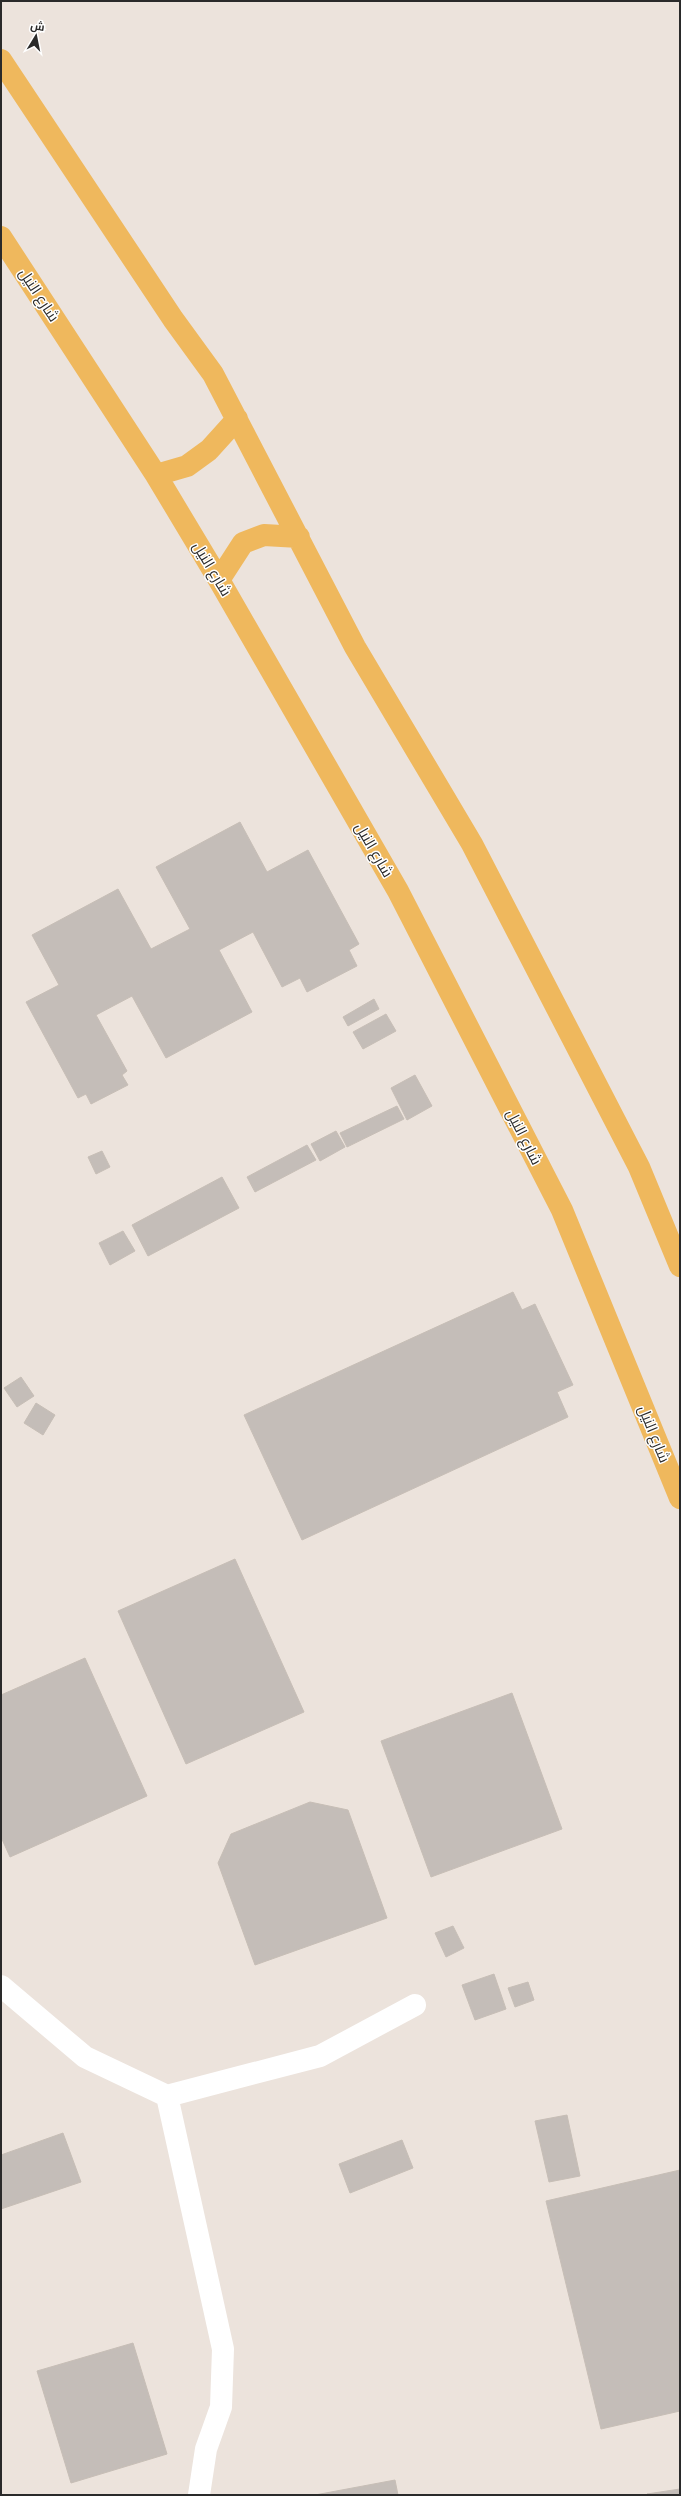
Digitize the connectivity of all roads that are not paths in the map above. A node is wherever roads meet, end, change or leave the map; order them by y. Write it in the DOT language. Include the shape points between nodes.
graph roads {
  1 [pos="1,60"];
  2 [pos="1,237"];
  3 [pos="237,419"];
  4 [pos="156,475"];
  5 [pos="299,538"];
  6 [pos="219,580"];
  7 [pos="680,1266"];
  8 [pos="680,1498"];
  9 [pos="1,1986"];
  10 [pos="415,2005"];
  11 [pos="168,2096"];
  12 [pos="199,2495"];
  1 -- 3 [label="main road" via="173,319 213,374"];
  2 -- 4 [label="main road, شارع النيل"];
  3 -- 4 [label="main road" via="209,450 187,466"];
  3 -- 5 [label="main road"];
  4 -- 6 [label="main road, شارع النيل"];
  5 -- 6 [label="main road" via="264,535 243,543"];
  5 -- 7 [label="main road" via="355,647 476,851 639,1167"];
  6 -- 8 [label="main road, شارع النيل" via="398,892 562,1210"];
  9 -- 11 [label="street" via="85,2057"];
  10 -- 11 [label="street" via="320,2056"];
  11 -- 12 [label="street" via="223,2349 221,2407 206,2449"];
}
